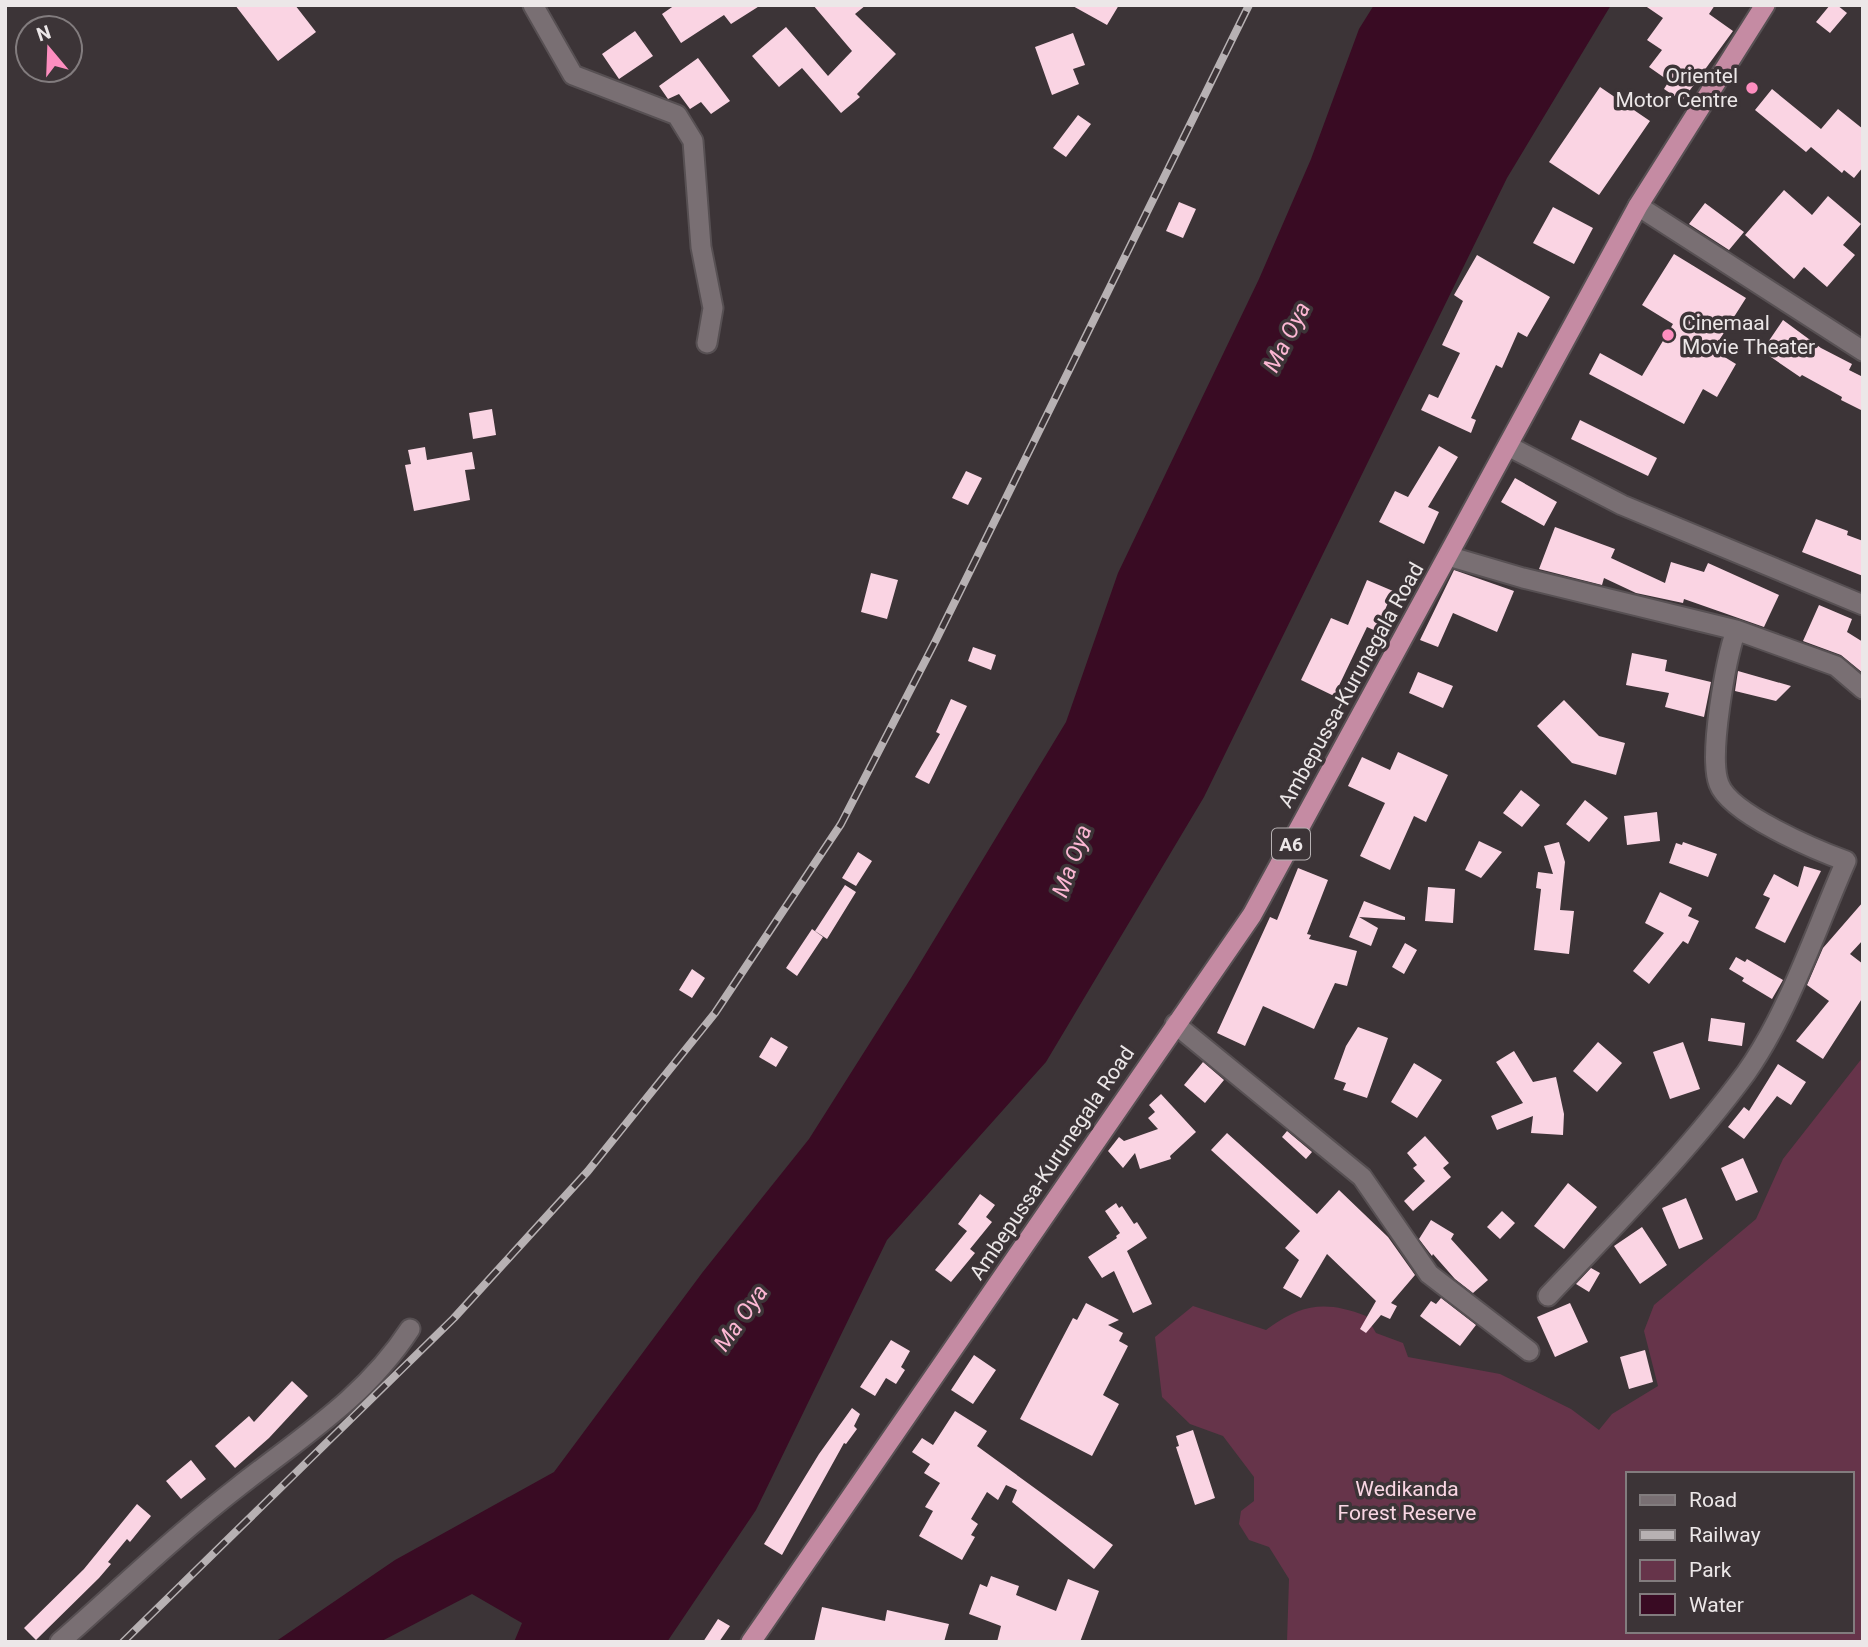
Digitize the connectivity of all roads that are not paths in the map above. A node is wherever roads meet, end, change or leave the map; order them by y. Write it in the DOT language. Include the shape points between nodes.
graph roads {
  1 [pos="533,5"];
  2 [pos="1765,5"];
  3 [pos="1638,206"];
  4 [pos="707,343"];
  5 [pos="1863,351"];
  6 [pos="1508,446"];
  7 [pos="1448,556"];
  8 [pos="1863,605"];
  9 [pos="1736,630"];
  10 [pos="1863,689"];
  11 [pos="1175,1024"];
  12 [pos="1548,1296"];
  13 [pos="410,1329"];
  14 [pos="1530,1351"];
  15 [pos="60,1642"];
  16 [pos="751,1642"];
  1 -- 4 [label="street" via="573,75 677,115 692,141 701,247 713,308"];
  2 -- 3 [label="highway, Ambepussa-Kurunegala Road / A6"];
  3 -- 5 [label="street"];
  3 -- 6 [label="highway, Ambepussa-Kurunegala Road / A6"];
  6 -- 7 [label="highway, Ambepussa-Kurunegala Road / A6"];
  6 -- 8 [label="street" via="1622,506"];
  7 -- 9 [label="street"];
  7 -- 11 [label="highway, Ambepussa-Kurunegala Road / A6" via="1252,915"];
  9 -- 10 [label="street" via="1836,666"];
  9 -- 12 [label="street" via="1727,657 1716,760 1719,785 1730,799 1795,842 1846,861 1775,1024 1746,1072 1665,1171"];
  11 -- 14 [label="street" via="1363,1177 1429,1274"];
  11 -- 16 [label="highway, Ambepussa-Kurunegala Road / A6"];
  13 -- 15 [label="street" via="394,1353 334,1415 236,1488"];
}
